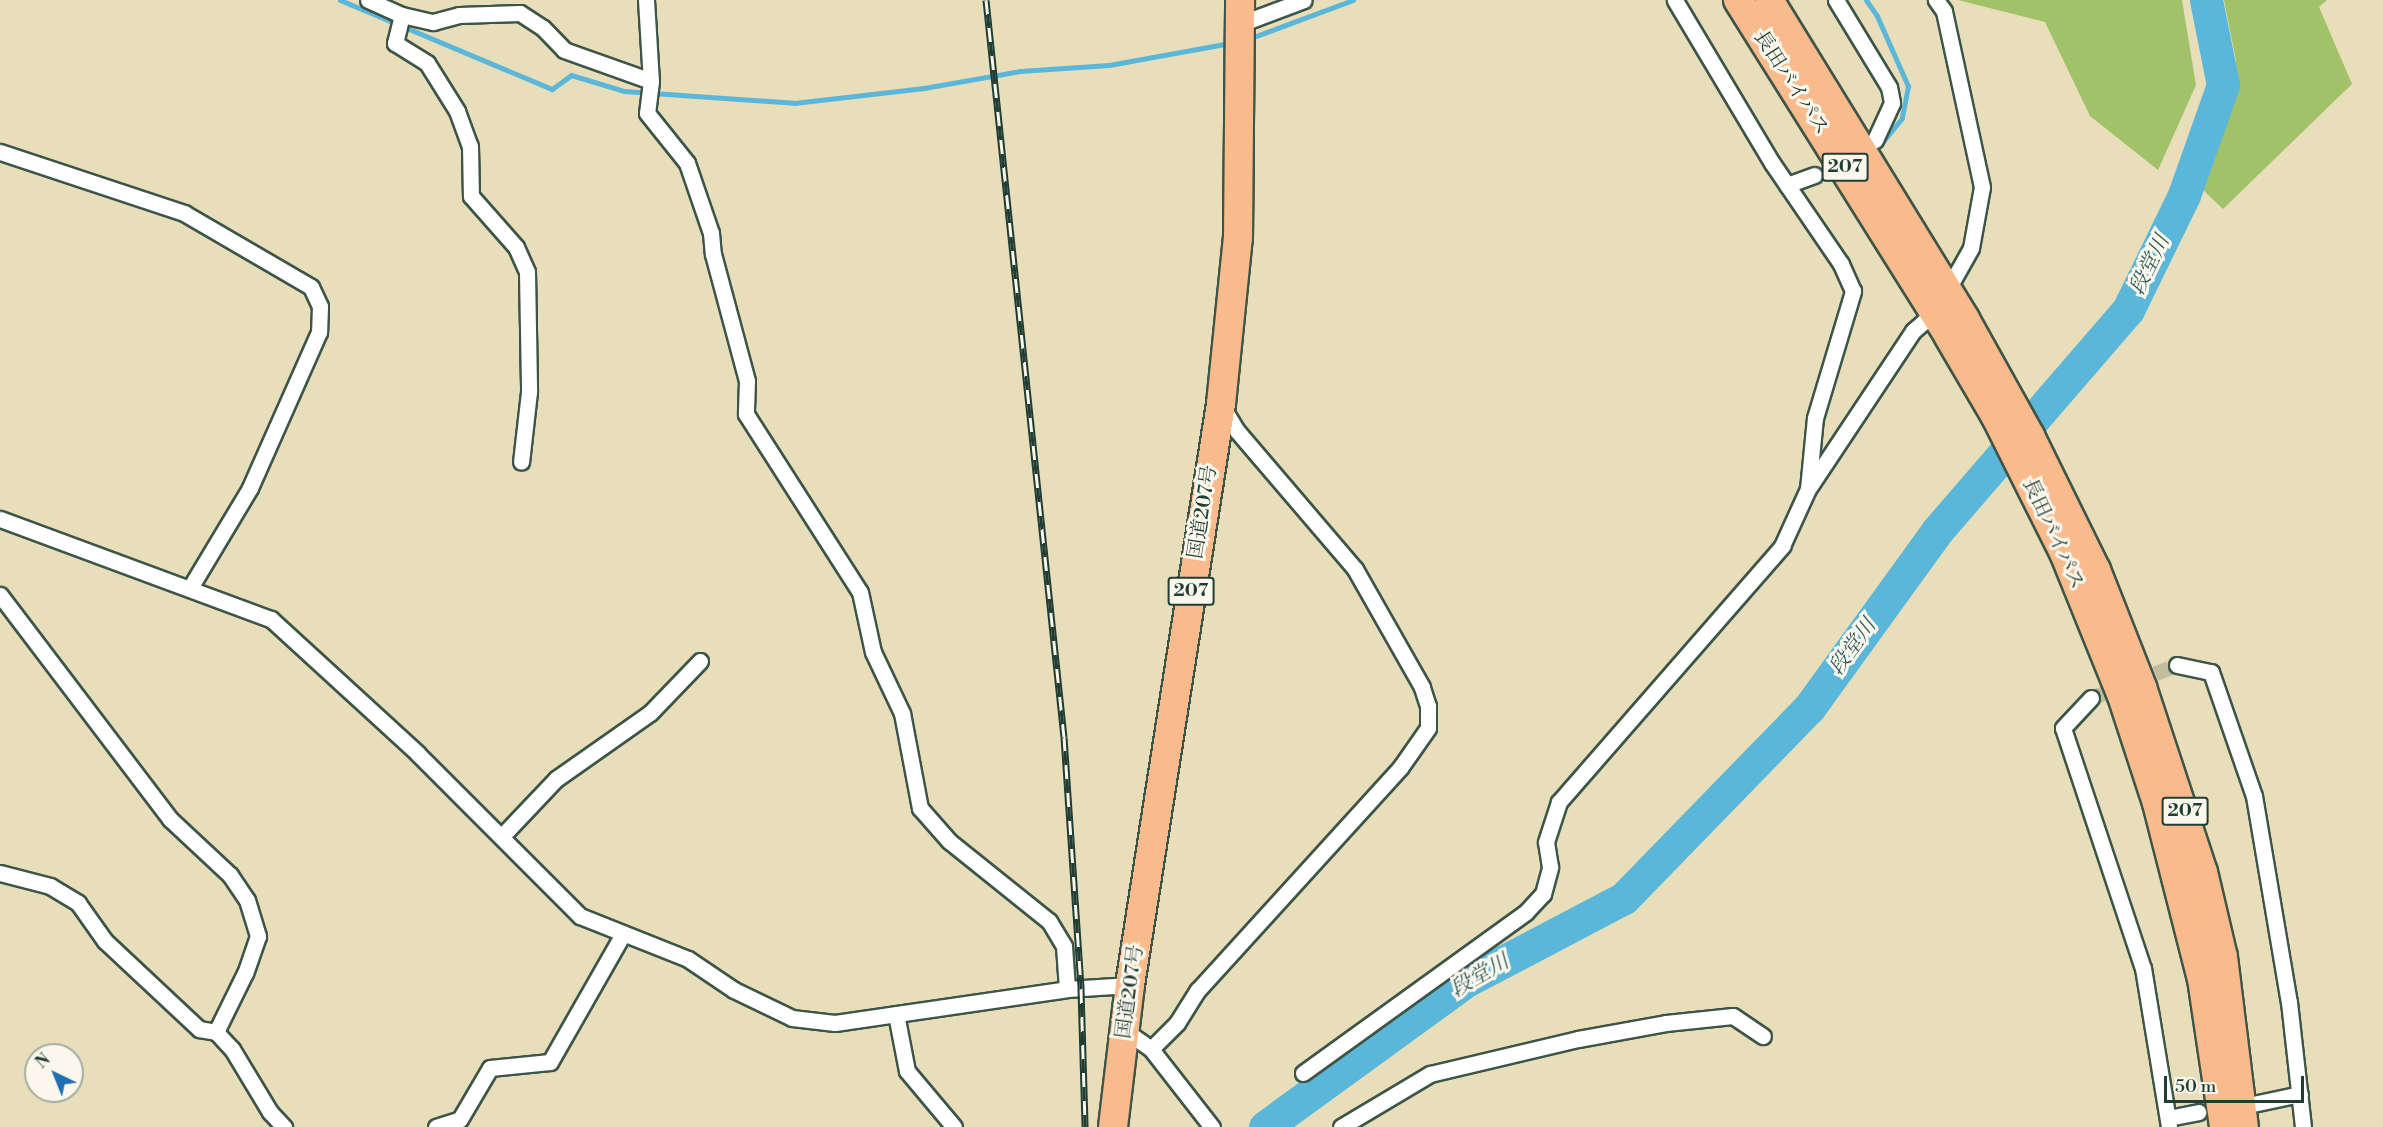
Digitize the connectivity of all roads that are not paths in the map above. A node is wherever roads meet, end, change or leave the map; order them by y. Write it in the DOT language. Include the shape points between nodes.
graph roads {
  1 [pos="368,0"];
  2 [pos="646,0"];
  3 [pos="1304,0"];
  4 [pos="1675,0"];
  5 [pos="1738,0"];
  6 [pos="1769,0"];
  7 [pos="1836,0"];
  8 [pos="1936,0"];
  9 [pos="402,19"];
  10 [pos="1240,26"];
  11 [pos="651,82"];
  12 [pos="1875,140"];
  13 [pos="0,152"];
  14 [pos="1814,175"];
  15 [pos="1787,185"];
  16 [pos="1942,302"];
  17 [pos="1221,404"];
  18 [pos="521,462"];
  19 [pos="1808,489"];
  20 [pos="0,519"];
  21 [pos="190,588"];
  22 [pos="0,595"];
  23 [pos="700,661"];
  24 [pos="2177,665"];
  25 [pos="2091,698"];
  26 [pos="502,836"];
  27 [pos="0,873"];
  28 [pos="622,936"];
  29 [pos="1131,985"];
  30 [pos="1066,989"];
  31 [pos="896,1014"];
  32 [pos="1124,1030"];
  33 [pos="216,1032"];
  34 [pos="1763,1035"];
  35 [pos="1151,1049"];
  36 [pos="1303,1073"];
  37 [pos="2300,1094"];
  38 [pos="2232,1117"];
  39 [pos="2168,1122"];
  40 [pos="284,1127"];
  41 [pos="436,1127"];
  42 [pos="954,1127"];
  43 [pos="1113,1127"];
  44 [pos="1212,1127"];
  45 [pos="1341,1127"];
  46 [pos="2303,1127"];
  1 -- 9 [label="street"];
  2 -- 11 [label="street"];
  3 -- 10 [label="street"];
  4 -- 15 [label="street"];
  5 -- 16 [label="highway, 長田バイパス / 207"];
  6 -- 16 [label="highway, 長田バイパス / 207"];
  7 -- 12 [label="street" via="1889,87 1892,103"];
  8 -- 16 [label="street" via="1944,11 1982,187 1971,248"];
  9 -- 11 [label="street" via="433,22 459,15 520,13 543,28 564,50"];
  9 -- 18 [label="street" via="395,44 427,63 457,111 470,146 471,196 516,247 527,272 529,392"];
  10 -- 17 [label="highway, 国道207号 / 207" via="1238,238"];
  11 -- 30 [label="street" via="647,113 687,163 711,233 713,254 747,381 746,414 860,592 873,652 902,712 920,808 949,841 1049,921 1064,946"];
  13 -- 21 [label="street" via="184,213 311,287 320,306 319,332 250,488"];
  14 -- 15 [label="street"];
  15 -- 19 [label="street" via="1841,264 1852,291 1815,417"];
  16 -- 19 [label="street" via="1913,331"];
  16 -- 38 [label="highway, 長田バイパス / 207" via="2072,545 2157,803"];
  17 -- 29 [label="highway, 国道207号 / 207"];
  17 -- 35 [label="street" via="1237,431 1355,568 1422,687 1428,706 1428,729 1400,768 1198,990 1177,1023"];
  19 -- 36 [label="street" via="1782,546 1559,802 1546,842 1550,867 1543,894 1526,912"];
  20 -- 21 [label="street"];
  21 -- 26 [label="street" via="271,619"];
  22 -- 33 [label="street" via="170,819 231,875 247,900 258,936"];
  23 -- 26 [label="street" via="650,713 556,779"];
  24 -- 37 [label="street" via="2211,672 2253,796 2289,1002"];
  25 -- 39 [label="street" via="2063,728 2143,968"];
  26 -- 28 [label="street" via="580,916"];
  27 -- 33 [label="street" via="50,886 78,903 105,941 199,1029"];
  28 -- 31 [label="street" via="688,959 734,990 792,1018 835,1023"];
  28 -- 41 [label="street" via="550,1062 490,1068 460,1119"];
  29 -- 30 [label="street"];
  29 -- 32 [label="highway, 国道207号 / 207"];
  30 -- 31 [label="street"];
  31 -- 42 [label="street" via="907,1071"];
  32 -- 35 [label="street"];
  32 -- 43 [label="highway, 国道207号 / 207"];
  33 -- 40 [label="street" via="232,1049 270,1112"];
  34 -- 45 [label="street" via="1733,1016 1578,1039 1430,1074"];
  35 -- 44 [label="street"];
  37 -- 38 [label="street"];
  37 -- 46 [label="street"];
  38 -- 39 [label="street"];
}
